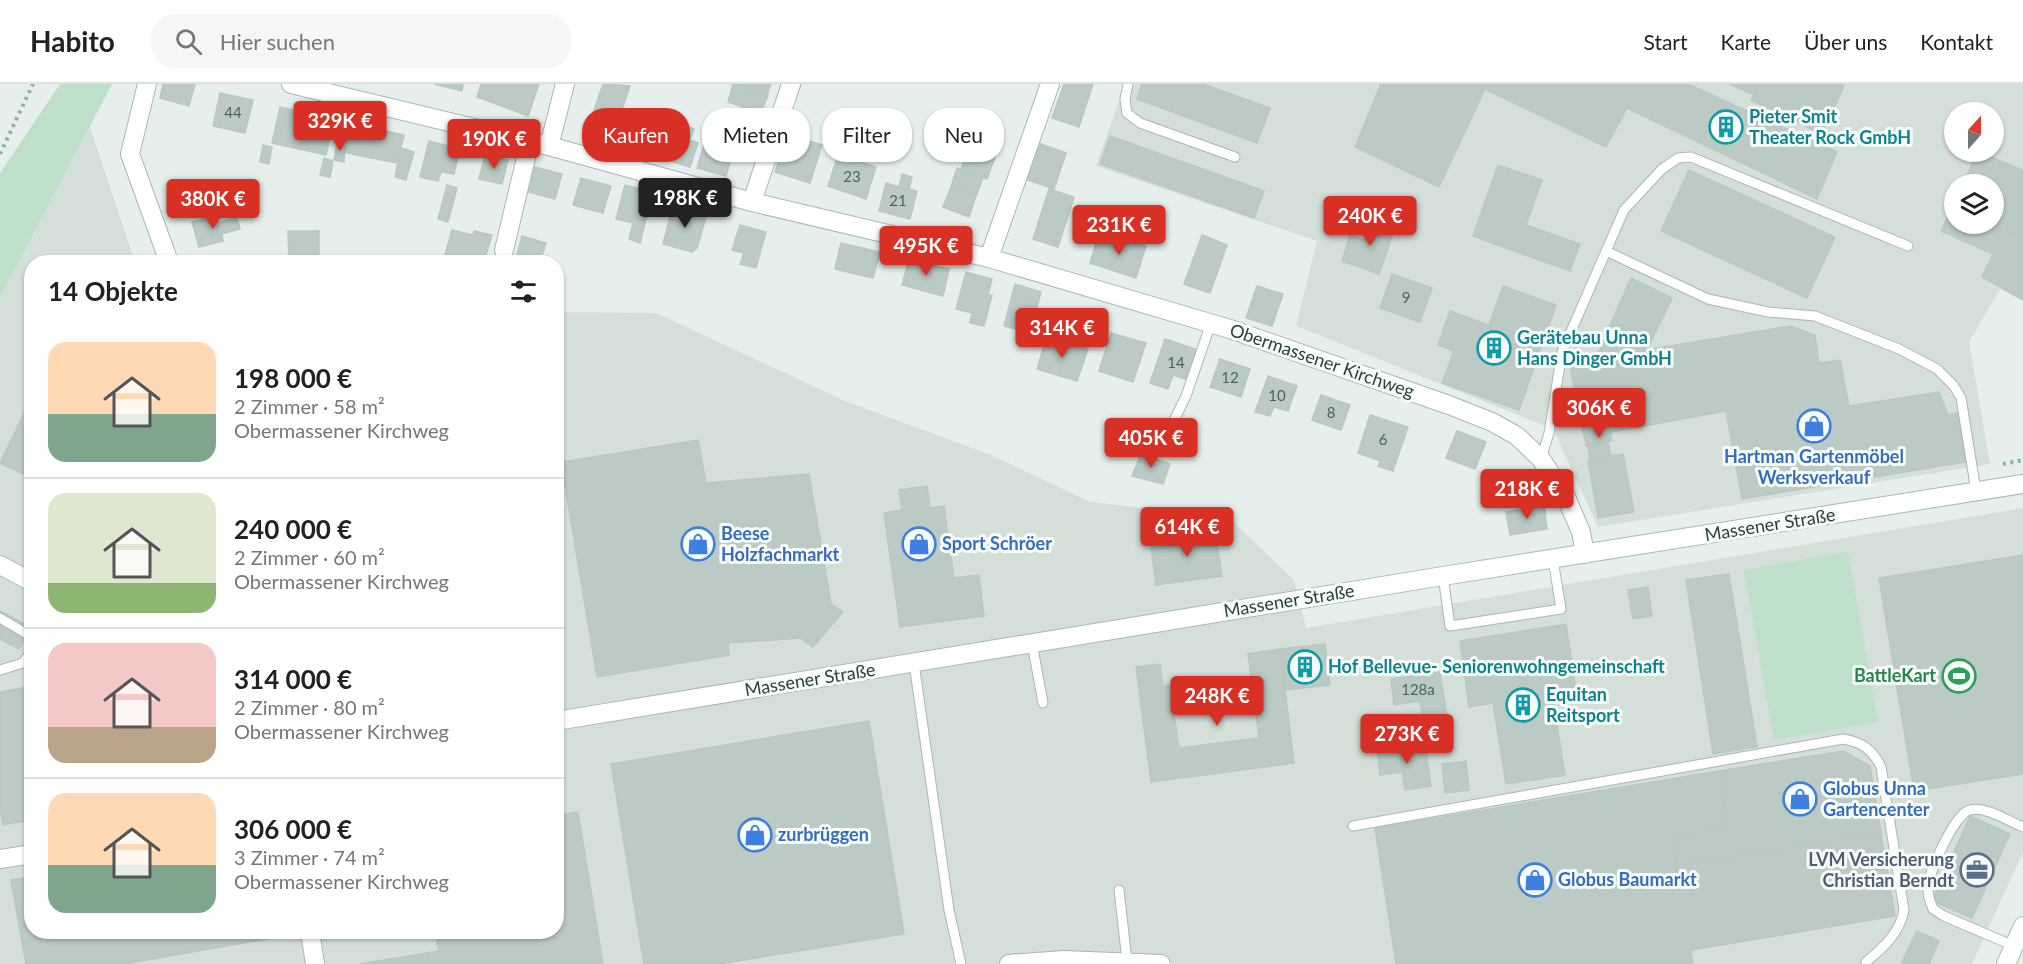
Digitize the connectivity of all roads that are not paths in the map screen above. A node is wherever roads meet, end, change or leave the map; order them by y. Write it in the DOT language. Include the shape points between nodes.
graph roads {
  1 [pos="147,84"];
  2 [pos="291,84"];
  3 [pos="565,84"];
  4 [pos="791,84"];
  5 [pos="1050,84"];
  6 [pos="1128,84"];
  7 [pos="530,141"];
  8 [pos="549,146"];
  9 [pos="1236,157"];
  10 [pos="752,202"];
  11 [pos="1908,246"];
  12 [pos="504,250"];
  13 [pos="1606,251"];
  14 [pos="166,255"];
  15 [pos="989,258"];
  16 [pos="1211,323"];
  17 [pos="1159,451"];
  18 [pos="1541,459"];
  19 [pos="2023,484"];
  20 [pos="1976,491"];
  21 [pos="1585,554"];
  22 [pos="1553,559"];
  23 [pos="0,565"];
  24 [pos="1443,576"];
  25 [pos="24,578"];
  26 [pos="0,618"];
  27 [pos="24,632"];
  28 [pos="1032,643"];
  29 [pos="24,662"];
  30 [pos="914,663"];
  31 [pos="0,670"];
  32 [pos="1043,703"];
  33 [pos="564,720"];
  34 [pos="1353,826"];
  35 [pos="2023,827"];
  36 [pos="24,855"];
  37 [pos="0,859"];
  38 [pos="1119,890"];
  39 [pos="2023,926"];
  40 [pos="311,939"];
  41 [pos="2006,958"];
  42 [pos="1127,961"];
  43 [pos="1866,962"];
  44 [pos="315,964"];
  45 [pos="961,964"];
  46 [pos="1009,964"];
  47 [pos="1161,964"];
  1 -- 14 [label="street" via="130,154"];
  2 -- 7 [label="street, Obermassener Kirchweg"];
  3 -- 8 [label="street"];
  4 -- 10 [label="street"];
  5 -- 15 [label="street"];
  6 -- 9 [label="lane" via="1127,113 1140,123"];
  7 -- 8 [label="street, Obermassener Kirchweg"];
  7 -- 12 [label="street"];
  8 -- 10 [label="street, Obermassener Kirchweg"];
  10 -- 15 [label="street, Obermassener Kirchweg"];
  11 -- 13 [label="lane" via="1691,157 1678,158 1662,169 1635,196 1624,210"];
  13 -- 18 [label="lane" via="1562,352 1550,433"];
  13 -- 20 [label="lane" via="1708,299 1768,312 1815,316 1899,349 1937,369 1960,398"];
  15 -- 16 [label="street, Obermassener Kirchweg"];
  16 -- 17 [label="lane" via="1186,396"];
  16 -- 18 [label="street, Obermassener Kirchweg" via="1492,422 1517,436"];
  18 -- 21 [label="street, Obermassener Kirchweg" via="1566,497 1581,532"];
  19 -- 20 [label="street, Massener Straße"];
  20 -- 21 [label="street, Massener Straße"];
  21 -- 22 [label="street, Massener Straße"];
  22 -- 24 [label="street, Massener Straße"];
  22 -- 24 [label="lane" via="1561,609 1450,626"];
  23 -- 25 [label="street"];
  24 -- 28 [label="street, Massener Straße"];
  26 -- 27 [label="lane"];
  28 -- 30 [label="street, Massener Straße"];
  28 -- 32 [label="lane"];
  29 -- 31 [label="lane"];
  30 -- 33 [label="street, Massener Straße"];
  30 -- 45 [label="lane"];
  34 -- 43 [label="lane" via="1843,739 1857,741 1876,756 1881,767 1904,910 1903,919 1887,944"];
  35 -- 41 [label="lane" via="1978,809 1968,810 1958,817 1928,887 1929,900 1939,913"];
  36 -- 37 [label="street"];
  38 -- 42 [label="lane"];
  39 -- 41 [label="street"];
  40 -- 44 [label="street"];
  42 -- 46 [label="street"];
  42 -- 47 [label="street"];
}
